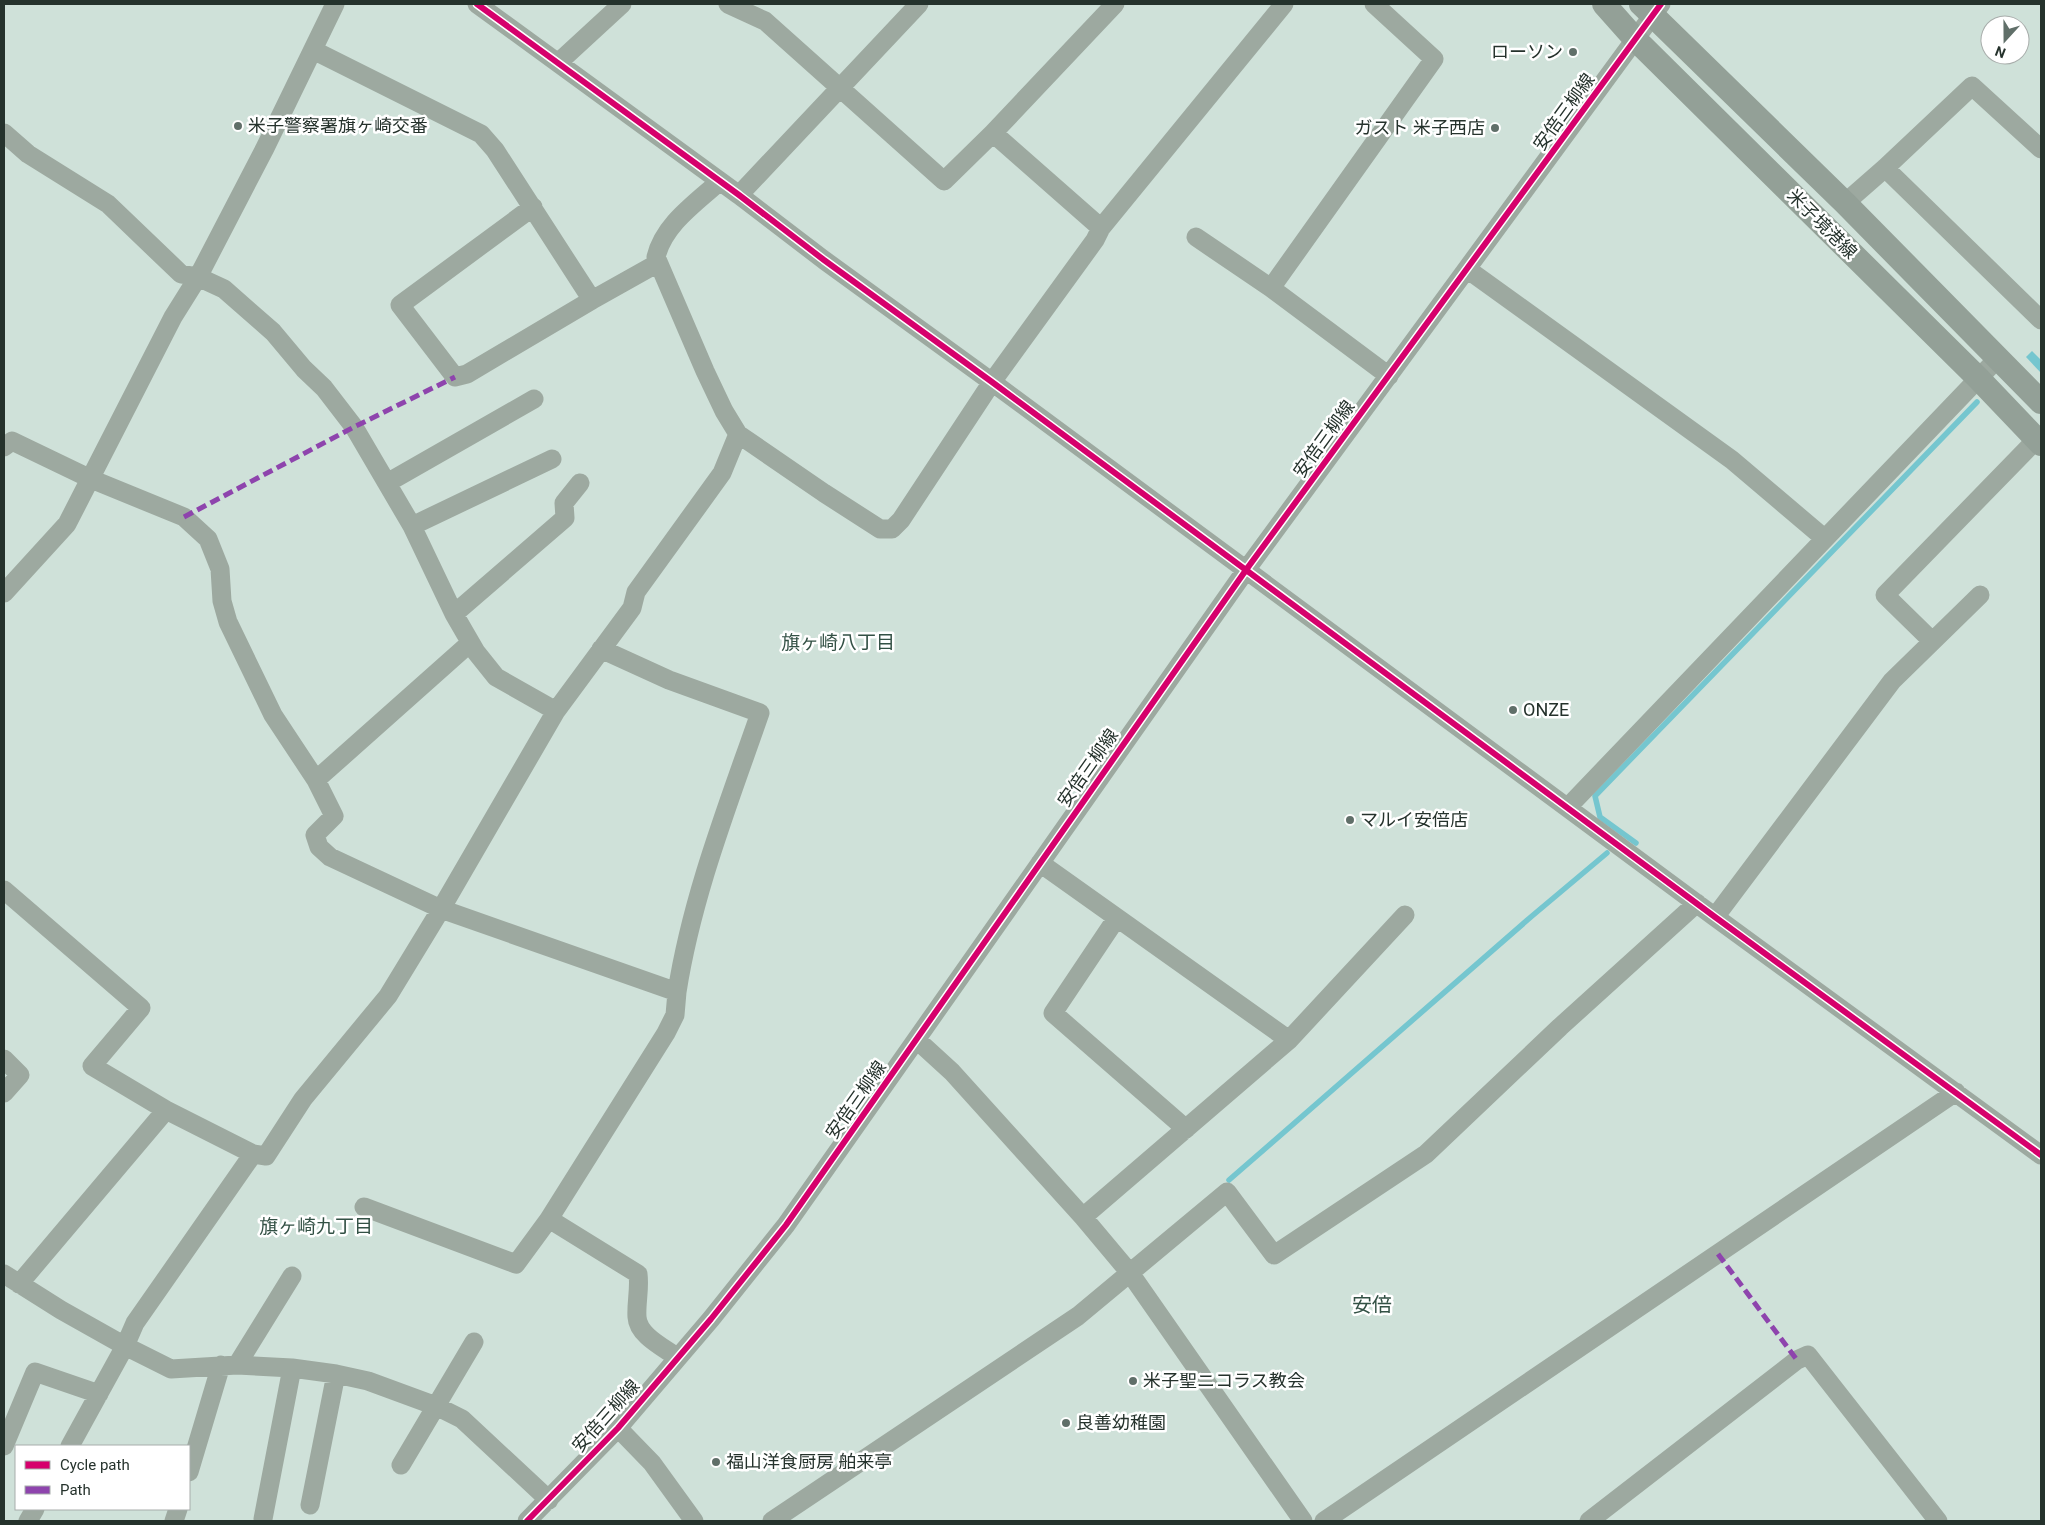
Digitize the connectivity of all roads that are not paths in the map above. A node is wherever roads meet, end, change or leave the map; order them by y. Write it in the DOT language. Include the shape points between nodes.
graph roads {
  1 [pos="335,4"];
  2 [pos="477,4"];
  3 [pos="622,4"];
  4 [pos="728,4"];
  5 [pos="919,4"];
  6 [pos="1115,4"];
  7 [pos="1284,4"];
  8 [pos="1374,4"];
  9 [pos="1604,4"];
  10 [pos="1652,8"];
  11 [pos="1636,40"];
  12 [pos="313,50"];
  13 [pos="559,62"];
  14 [pos="840,87"];
  15 [pos="4,133"];
  16 [pos="993,133"];
  17 [pos="2041,149"];
  18 [pos="1885,168"];
  19 [pos="720,181"];
  20 [pos="739,195"];
  21 [pos="1845,203"];
  22 [pos="533,207"];
  23 [pos="1101,228"];
  24 [pos="1196,237"];
  25 [pos="658,263"];
  26 [pos="1467,269"];
  27 [pos="198,277"];
  28 [pos="1270,288"];
  29 [pos="592,300"];
  30 [pos="2041,320"];
  31 [pos="1998,358"];
  32 [pos="1390,376"];
  33 [pos="1978,378"];
  34 [pos="992,382"];
  35 [pos="534,399"];
  36 [pos="2041,402"];
  37 [pos="738,434"];
  38 [pos="2039,441"];
  39 [pos="4,447"];
  40 [pos="552,459"];
  41 [pos="91,479"];
  42 [pos="580,482"];
  43 [pos="387,483"];
  44 [pos="412,526"];
  45 [pos="1824,538"];
  46 [pos="1246,570"];
  47 [pos="4,593"];
  48 [pos="1980,595"];
  49 [pos="454,614"];
  50 [pos="1932,641"];
  51 [pos="470,643"];
  52 [pos="601,649"];
  53 [pos="556,712"];
  54 [pos="316,780"];
  55 [pos="1568,807"];
  56 [pos="1040,863"];
  57 [pos="4,890"];
  58 [pos="1697,903"];
  59 [pos="441,909"];
  60 [pos="1405,915"];
  61 [pos="1715,917"];
  62 [pos="1116,918"];
  63 [pos="677,992"];
  64 [pos="917,1040"];
  65 [pos="1289,1040"];
  66 [pos="4,1059"];
  67 [pos="1956,1092"];
  68 [pos="4,1093"];
  69 [pos="166,1110"];
  70 [pos="1186,1129"];
  71 [pos="253,1154"];
  72 [pos="2041,1155"];
  73 [pos="364,1207"];
  74 [pos="1083,1217"];
  75 [pos="549,1219"];
  76 [pos="1130,1273"];
  77 [pos="292,1276"];
  78 [pos="11,1279"];
  79 [pos="474,1342"];
  80 [pos="125,1346"];
  81 [pos="678,1358"];
  82 [pos="229,1365"];
  83 [pos="292,1368"];
  84 [pos="336,1374"];
  85 [pos="99,1394"];
  86 [pos="436,1406"];
  87 [pos="618,1428"];
  88 [pos="71,1445"];
  89 [pos="4,1446"];
  90 [pos="401,1465"];
  91 [pos="190,1469"];
  92 [pos="549,1500"];
  93 [pos="310,1505"];
  94 [pos="34,1510"];
  95 [pos="263,1519"];
  96 [pos="28,1521"];
  97 [pos="527,1521"];
  98 [pos="694,1521"];
  99 [pos="772,1521"];
  100 [pos="1303,1521"];
  101 [pos="1324,1521"];
  102 [pos="1589,1521"];
  103 [pos="1938,1521"];
  1 -- 12 [label="street"];
  2 -- 13 [label="street"];
  3 -- 13 [label="street"];
  4 -- 14 [label="street" via="765,21"];
  5 -- 14 [label="street"];
  6 -- 16 [label="street"];
  7 -- 23 [label="street"];
  8 -- 28 [label="street" via="1434,59"];
  9 -- 11 [label="main road, 米子境港線"];
  10 -- 11 [label="street, 安倍三柳線"];
  10 -- 21 [label="main road, 米子境港線"];
  11 -- 26 [label="street, 安倍三柳線"];
  11 -- 33 [label="main road, 米子境港線"];
  12 -- 22 [label="street" via="481,134"];
  12 -- 27 [label="street"];
  13 -- 19 [label="street"];
  14 -- 16 [label="street" via="944,181"];
  14 -- 20 [label="street"];
  15 -- 27 [label="street" via="28,154 108,204 181,274"];
  16 -- 23 [label="street"];
  17 -- 18 [label="street" via="1972,86"];
  18 -- 21 [label="street"];
  18 -- 30 [label="street"];
  19 -- 20 [label="street"];
  19 -- 25 [label="street" via="670,228 659,243"];
  20 -- 34 [label="street"];
  21 -- 31 [label="main road, 米子境港線"];
  22 -- 29 [label="street"];
  22 -- 29 [label="street" via="400,305 455,378"];
  23 -- 34 [label="street"];
  24 -- 28 [label="street"];
  25 -- 29 [label="street"];
  25 -- 37 [label="street" via="716,395"];
  26 -- 32 [label="street, 安倍三柳線"];
  26 -- 45 [label="street" via="1732,460"];
  27 -- 41 [label="street" via="173,317"];
  27 -- 43 [label="street" via="224,290 273,332 354,427"];
  28 -- 32 [label="street"];
  31 -- 33 [label="street"];
  31 -- 36 [label="main road, 米子境港線"];
  32 -- 46 [label="street, 安倍三柳線"];
  33 -- 38 [label="main road, 米子境港線"];
  33 -- 45 [label="street"];
  34 -- 37 [label="street" via="892,529 880,529"];
  34 -- 46 [label="street"];
  35 -- 43 [label="street"];
  37 -- 52 [label="street" via="722,473 636,592 632,608"];
  38 -- 50 [label="street" via="1885,595"];
  39 -- 41 [label="street" via="12,441"];
  40 -- 44 [label="street"];
  41 -- 47 [label="street" via="67,524"];
  41 -- 54 [label="street" via="184,516 208,539 220,569 222,601 228,622 273,715"];
  42 -- 49 [label="street" via="564,503 565,518"];
  43 -- 44 [label="street"];
  44 -- 49 [label="street"];
  45 -- 55 [label="street"];
  46 -- 55 [label="street"];
  46 -- 56 [label="street, 安倍三柳線"];
  48 -- 50 [label="street"];
  49 -- 51 [label="street"];
  50 -- 61 [label="street" via="1892,681"];
  51 -- 53 [label="street" via="496,677"];
  51 -- 54 [label="street"];
  52 -- 53 [label="street"];
  52 -- 63 [label="street" via="669,680 760,713 710,856 684,949"];
  53 -- 59 [label="street"];
  54 -- 59 [label="street" via="334,816 316,834 319,847 330,857"];
  55 -- 58 [label="street"];
  56 -- 62 [label="street"];
  56 -- 64 [label="street, 安倍三柳線"];
  57 -- 69 [label="street" via="141,1008 92,1066"];
  58 -- 61 [label="street"];
  58 -- 76 [label="street" via="1426,1154 1274,1254 1227,1192"];
  59 -- 63 [label="street"];
  59 -- 71 [label="street" via="388,996 302,1099 266,1156"];
  60 -- 65 [label="street"];
  61 -- 67 [label="street"];
  62 -- 65 [label="street"];
  62 -- 70 [label="street" via="1053,1013"];
  63 -- 75 [label="street" via="675,1015 666,1033"];
  64 -- 74 [label="street" via="952,1072"];
  64 -- 81 [label="street, 安倍三柳線" via="786,1225"];
  65 -- 70 [label="street"];
  66 -- 68 [label="street" via="20,1075"];
  67 -- 72 [label="street"];
  67 -- 101 [label="street"];
  69 -- 71 [label="street"];
  69 -- 78 [label="street"];
  70 -- 74 [label="street"];
  71 -- 80 [label="street" via="135,1323"];
  73 -- 75 [label="street" via="516,1264"];
  74 -- 76 [label="street"];
  75 -- 81 [label="street" via="638,1274 640,1289 636,1319 644,1334"];
  76 -- 99 [label="street" via="1078,1316"];
  76 -- 100 [label="street"];
  77 -- 82 [label="street"];
  78 -- 80 [label="street"];
  79 -- 86 [label="street"];
  80 -- 82 [label="street" via="171,1369"];
  80 -- 85 [label="street"];
  81 -- 87 [label="street, 安倍三柳線"];
  82 -- 83 [label="street"];
  82 -- 91 [label="street"];
  83 -- 84 [label="street"];
  83 -- 95 [label="street"];
  84 -- 86 [label="street" via="368,1381"];
  84 -- 93 [label="street"];
  85 -- 88 [label="street"];
  85 -- 89 [label="street" via="35,1372"];
  86 -- 90 [label="street"];
  86 -- 92 [label="street" via="462,1420"];
  87 -- 92 [label="street, 安倍三柳線"];
  87 -- 98 [label="street" via="652,1463"];
  92 -- 97 [label="street, 安倍三柳線"];
  94 -- 96 [label="street"];
  102 -- 103 [label="street" via="1797,1360 1808,1355"];
}
